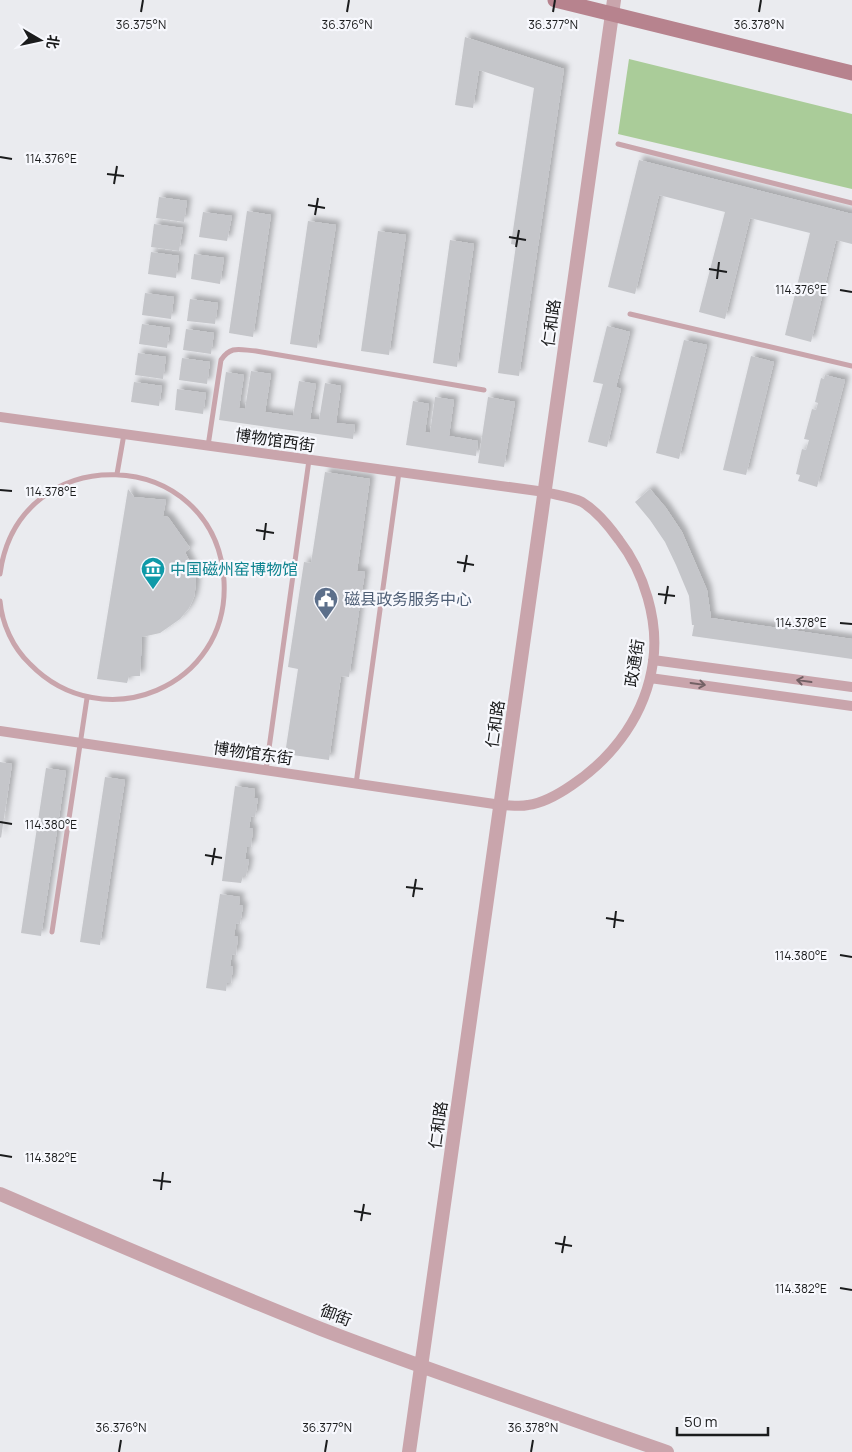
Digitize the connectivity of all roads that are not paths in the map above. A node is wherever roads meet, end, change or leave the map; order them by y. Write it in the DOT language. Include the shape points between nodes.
graph roads {
  1 [pos="555,0"];
  2 [pos="613,7"];
  3 [pos="852,73"];
  4 [pos="618,144"];
  5 [pos="852,203"];
  6 [pos="630,314"];
  7 [pos="852,366"];
  8 [pos="484,390"];
  9 [pos="0,417"];
  10 [pos="124,434"];
  11 [pos="208,446"];
  12 [pos="309,460"];
  13 [pos="400,472"];
  14 [pos="117,474"];
  15 [pos="545,492"];
  16 [pos="0,574"];
  17 [pos="0,601"];
  18 [pos="653,660"];
  19 [pos="650,678"];
  20 [pos="852,688"];
  21 [pos="87,698"];
  22 [pos="852,706"];
  23 [pos="0,731"];
  24 [pos="81,743"];
  25 [pos="266,770"];
  26 [pos="356,784"];
  27 [pos="501,805"];
  28 [pos="52,932"];
  29 [pos="0,1194"];
  30 [pos="422,1365"];
  31 [pos="409,1452"];
  32 [pos="667,1452"];
  1 -- 2 [label="main road"];
  2 -- 3 [label="main road"];
  2 -- 15 [label="street, 仁和路"];
  4 -- 5 [label="lane"];
  6 -- 7 [label="lane"];
  8 -- 11 [label="lane" via="233,349 221,360"];
  9 -- 10 [label="street, 博物馆西街"];
  10 -- 11 [label="street, 博物馆西街"];
  10 -- 14 [label="lane"];
  11 -- 12 [label="street, 博物馆西街"];
  12 -- 13 [label="street, 博物馆西街"];
  12 -- 25 [label="lane"];
  13 -- 15 [label="street, 博物馆西街"];
  13 -- 26 [label="lane"];
  14 -- 16 [label="lane" via="67,483 45,496 11,535"];
  14 -- 21 [label="lane" via="144,479 170,490 200,517 219,554 224,582 223,602 207,648 178,678 154,692 128,699"];
  15 -- 18 [label="street, 政通街" via="581,502 608,525 628,552 641,579 650,610 654,634"];
  15 -- 27 [label="street, 仁和路"];
  17 -- 21 [label="lane" via="9,635 22,657 62,689"];
  18 -- 19 [label="street, 政通街"];
  20 -- 18 [label="street, one-way"];
  19 -- 22 [label="street, one-way"];
  19 -- 27 [label="street, 政通街" via="641,706 625,734 588,775 549,799 527,805"];
  21 -- 24 [label="lane"];
  23 -- 24 [label="street, 博物馆东街"];
  24 -- 25 [label="street, 博物馆东街"];
  24 -- 28 [label="lane"];
  25 -- 26 [label="street, 博物馆东街"];
  26 -- 27 [label="street, 博物馆东街"];
  27 -- 30 [label="street, 仁和路"];
  29 -- 30 [label="street, 御街" via="303,1321"];
  30 -- 31 [label="street, 仁和路"];
  30 -- 32 [label="street, 御街"];
}
